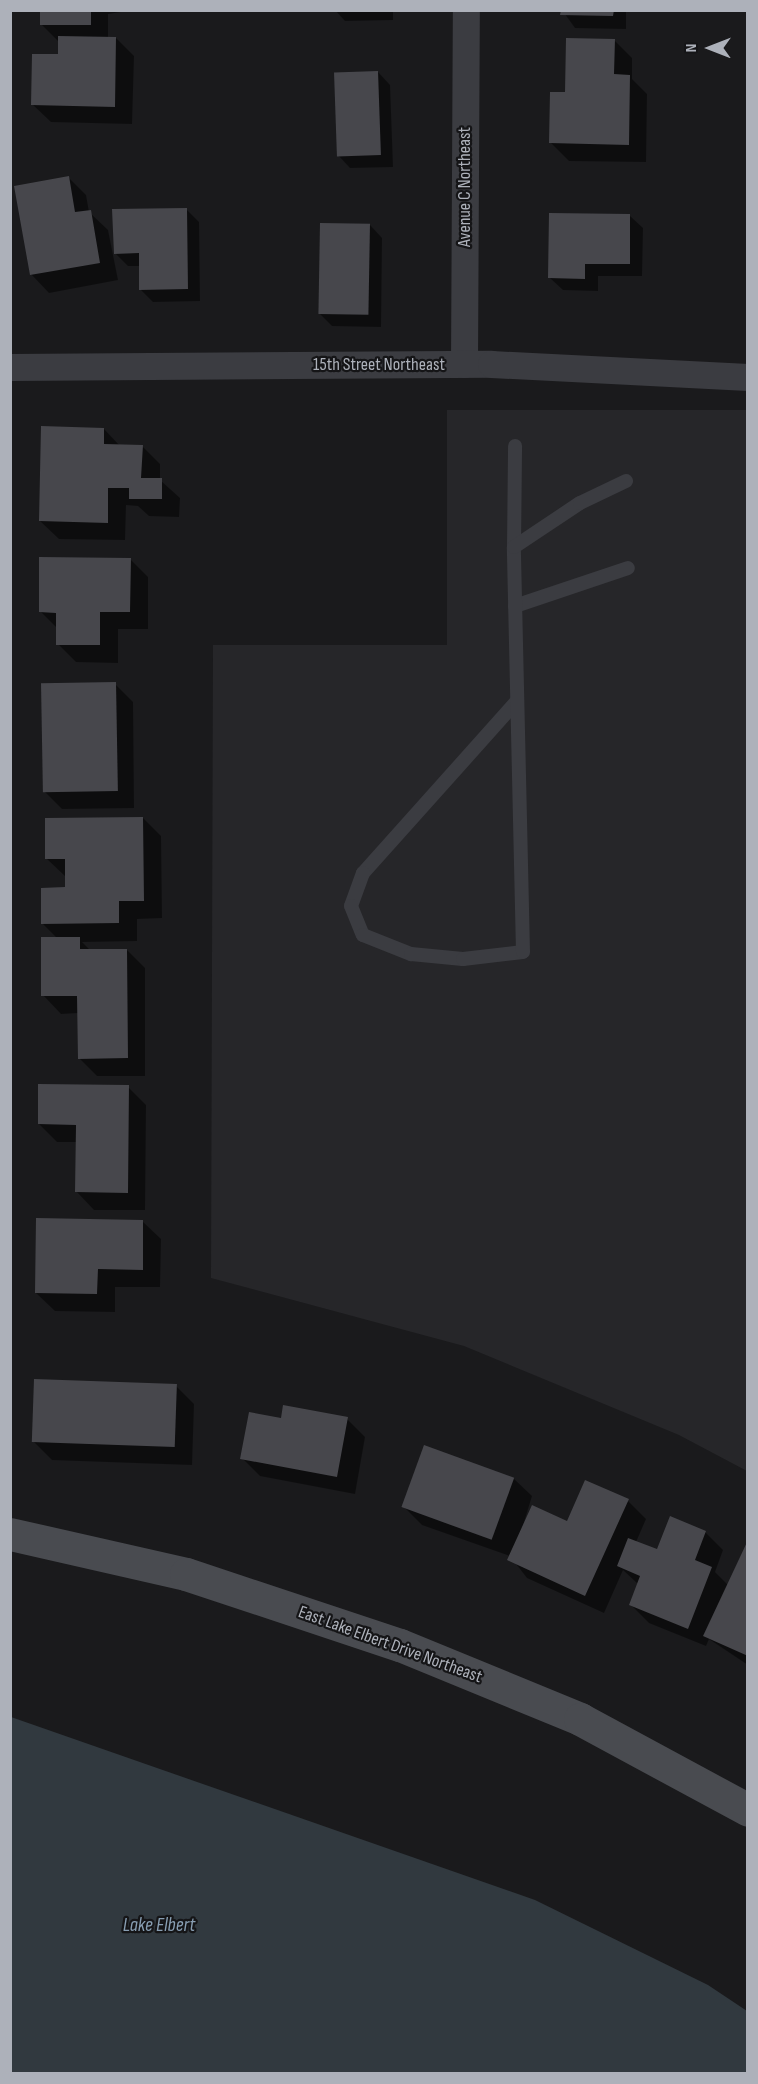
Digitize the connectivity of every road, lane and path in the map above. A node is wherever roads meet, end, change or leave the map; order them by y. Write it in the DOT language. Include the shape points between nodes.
graph roads {
  1 [pos="466,10"];
  2 [pos="464,364"];
  3 [pos="10,367"];
  4 [pos="747,377"];
  5 [pos="515,446"];
  6 [pos="626,481"];
  7 [pos="514,547"];
  8 [pos="628,568"];
  9 [pos="515,606"];
  10 [pos="517,700"];
  11 [pos="10,1534"];
  12 [pos="747,1810"];
  1 -- 2 [label="street, Avenue C Northeast"];
  2 -- 3 [label="street, 15th Street Northeast"];
  2 -- 4 [label="street, 15th Street Northeast"];
  5 -- 7 [label="lane"];
  6 -- 7 [label="lane" via="580,503"];
  7 -- 9 [label="lane"];
  8 -- 9 [label="lane"];
  9 -- 10 [label="lane"];
  10 -- 10 [label="lane" via="523,952 463,959 411,954 363,935 351,906 363,873"];
  11 -- 12 [label="street, East Lake Elbert Drive Northeast" via="186,1574 400,1645 580,1719"];
}
